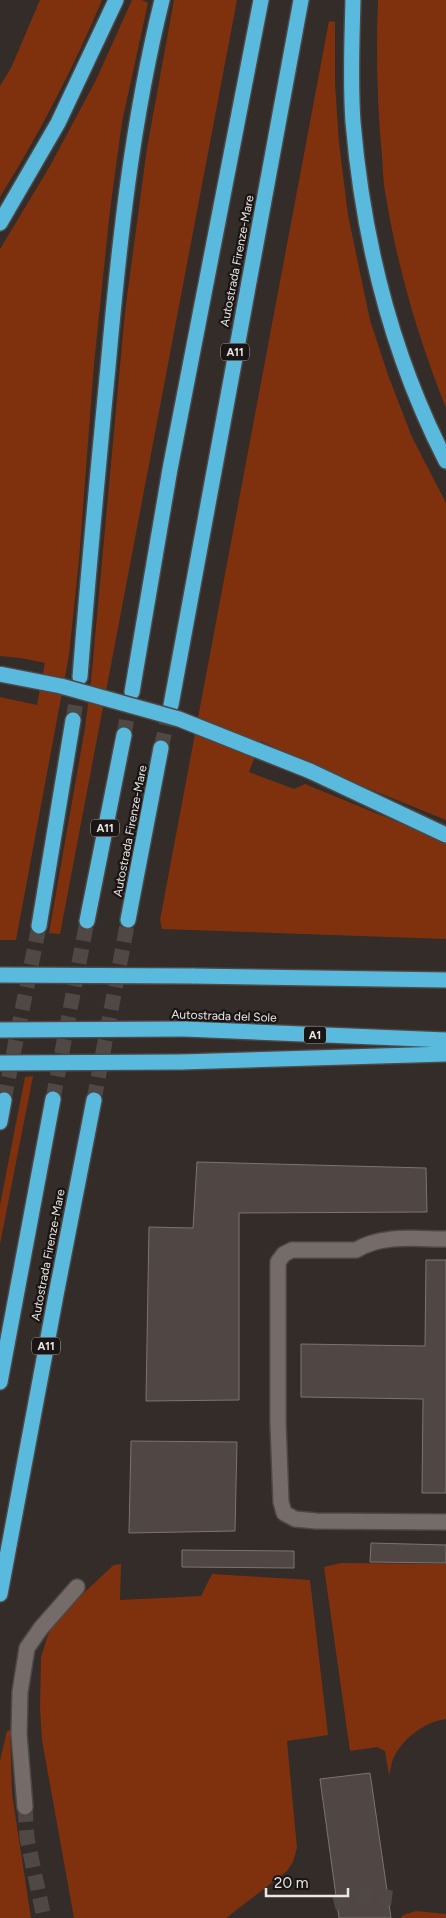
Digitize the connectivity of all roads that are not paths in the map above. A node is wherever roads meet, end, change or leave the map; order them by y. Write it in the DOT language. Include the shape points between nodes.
graph roads {
  1 [pos="116,0"];
  2 [pos="162,0"];
  3 [pos="261,0"];
  4 [pos="301,0"];
  5 [pos="353,0"];
  6 [pos="0,223"];
  7 [pos="446,461"];
  8 [pos="0,674"];
  9 [pos="80,677"];
  10 [pos="132,692"];
  11 [pos="171,705"];
  12 [pos="73,720"];
  13 [pos="124,735"];
  14 [pos="161,748"];
  15 [pos="446,835"];
  16 [pos="128,920"];
  17 [pos="87,921"];
  18 [pos="38,926"];
  19 [pos="0,975"];
  20 [pos="446,980"];
  21 [pos="0,1030"];
  22 [pos="446,1040"];
  23 [pos="446,1054"];
  24 [pos="0,1062"];
  25 [pos="54,1099"];
  26 [pos="4,1100"];
  27 [pos="94,1100"];
  28 [pos="0,1122"];
  29 [pos="446,1239"];
  30 [pos="0,1382"];
  31 [pos="446,1522"];
  32 [pos="78,1587"];
  33 [pos="0,1594"];
  34 [pos="25,1807"];
  1 -- 6 [label="highway" via="58,123"];
  2 -- 9 [label="highway" via="129,167"];
  3 -- 10 [label="highway, Autostrada Firenze-Mare" via="170,469"];
  4 -- 11 [label="highway, Autostrada Firenze-Mare / A11"];
  5 -- 7 [label="highway" via="353,120 361,193 374,258 389,320 410,382"];
  8 -- 15 [label="highway, bridge" via="61,686 179,719 310,771"];
  12 -- 18 [label="highway"];
  13 -- 17 [label="highway, Autostrada Firenze-Mare / A11"];
  14 -- 16 [label="highway, Autostrada Firenze-Mare"];
  19 -- 20 [label="highway, bridge"];
  21 -- 22 [label="highway, Autostrada del Sole / A1, bridge" via="185,1029"];
  23 -- 24 [label="highway, bridge" via="181,1062"];
  25 -- 30 [label="highway, Autostrada Firenze-Mare"];
  26 -- 28 [label="highway"];
  27 -- 33 [label="highway, Autostrada Firenze-Mare / A11"];
  29 -- 31 [label="lane" via="384,1239 345,1251 292,1250 278,1262 277,1306 278,1423 284,1513 293,1519 316,1521"];
  32 -- 34 [label="lane" via="27,1648 20,1692 19,1734"];
}
